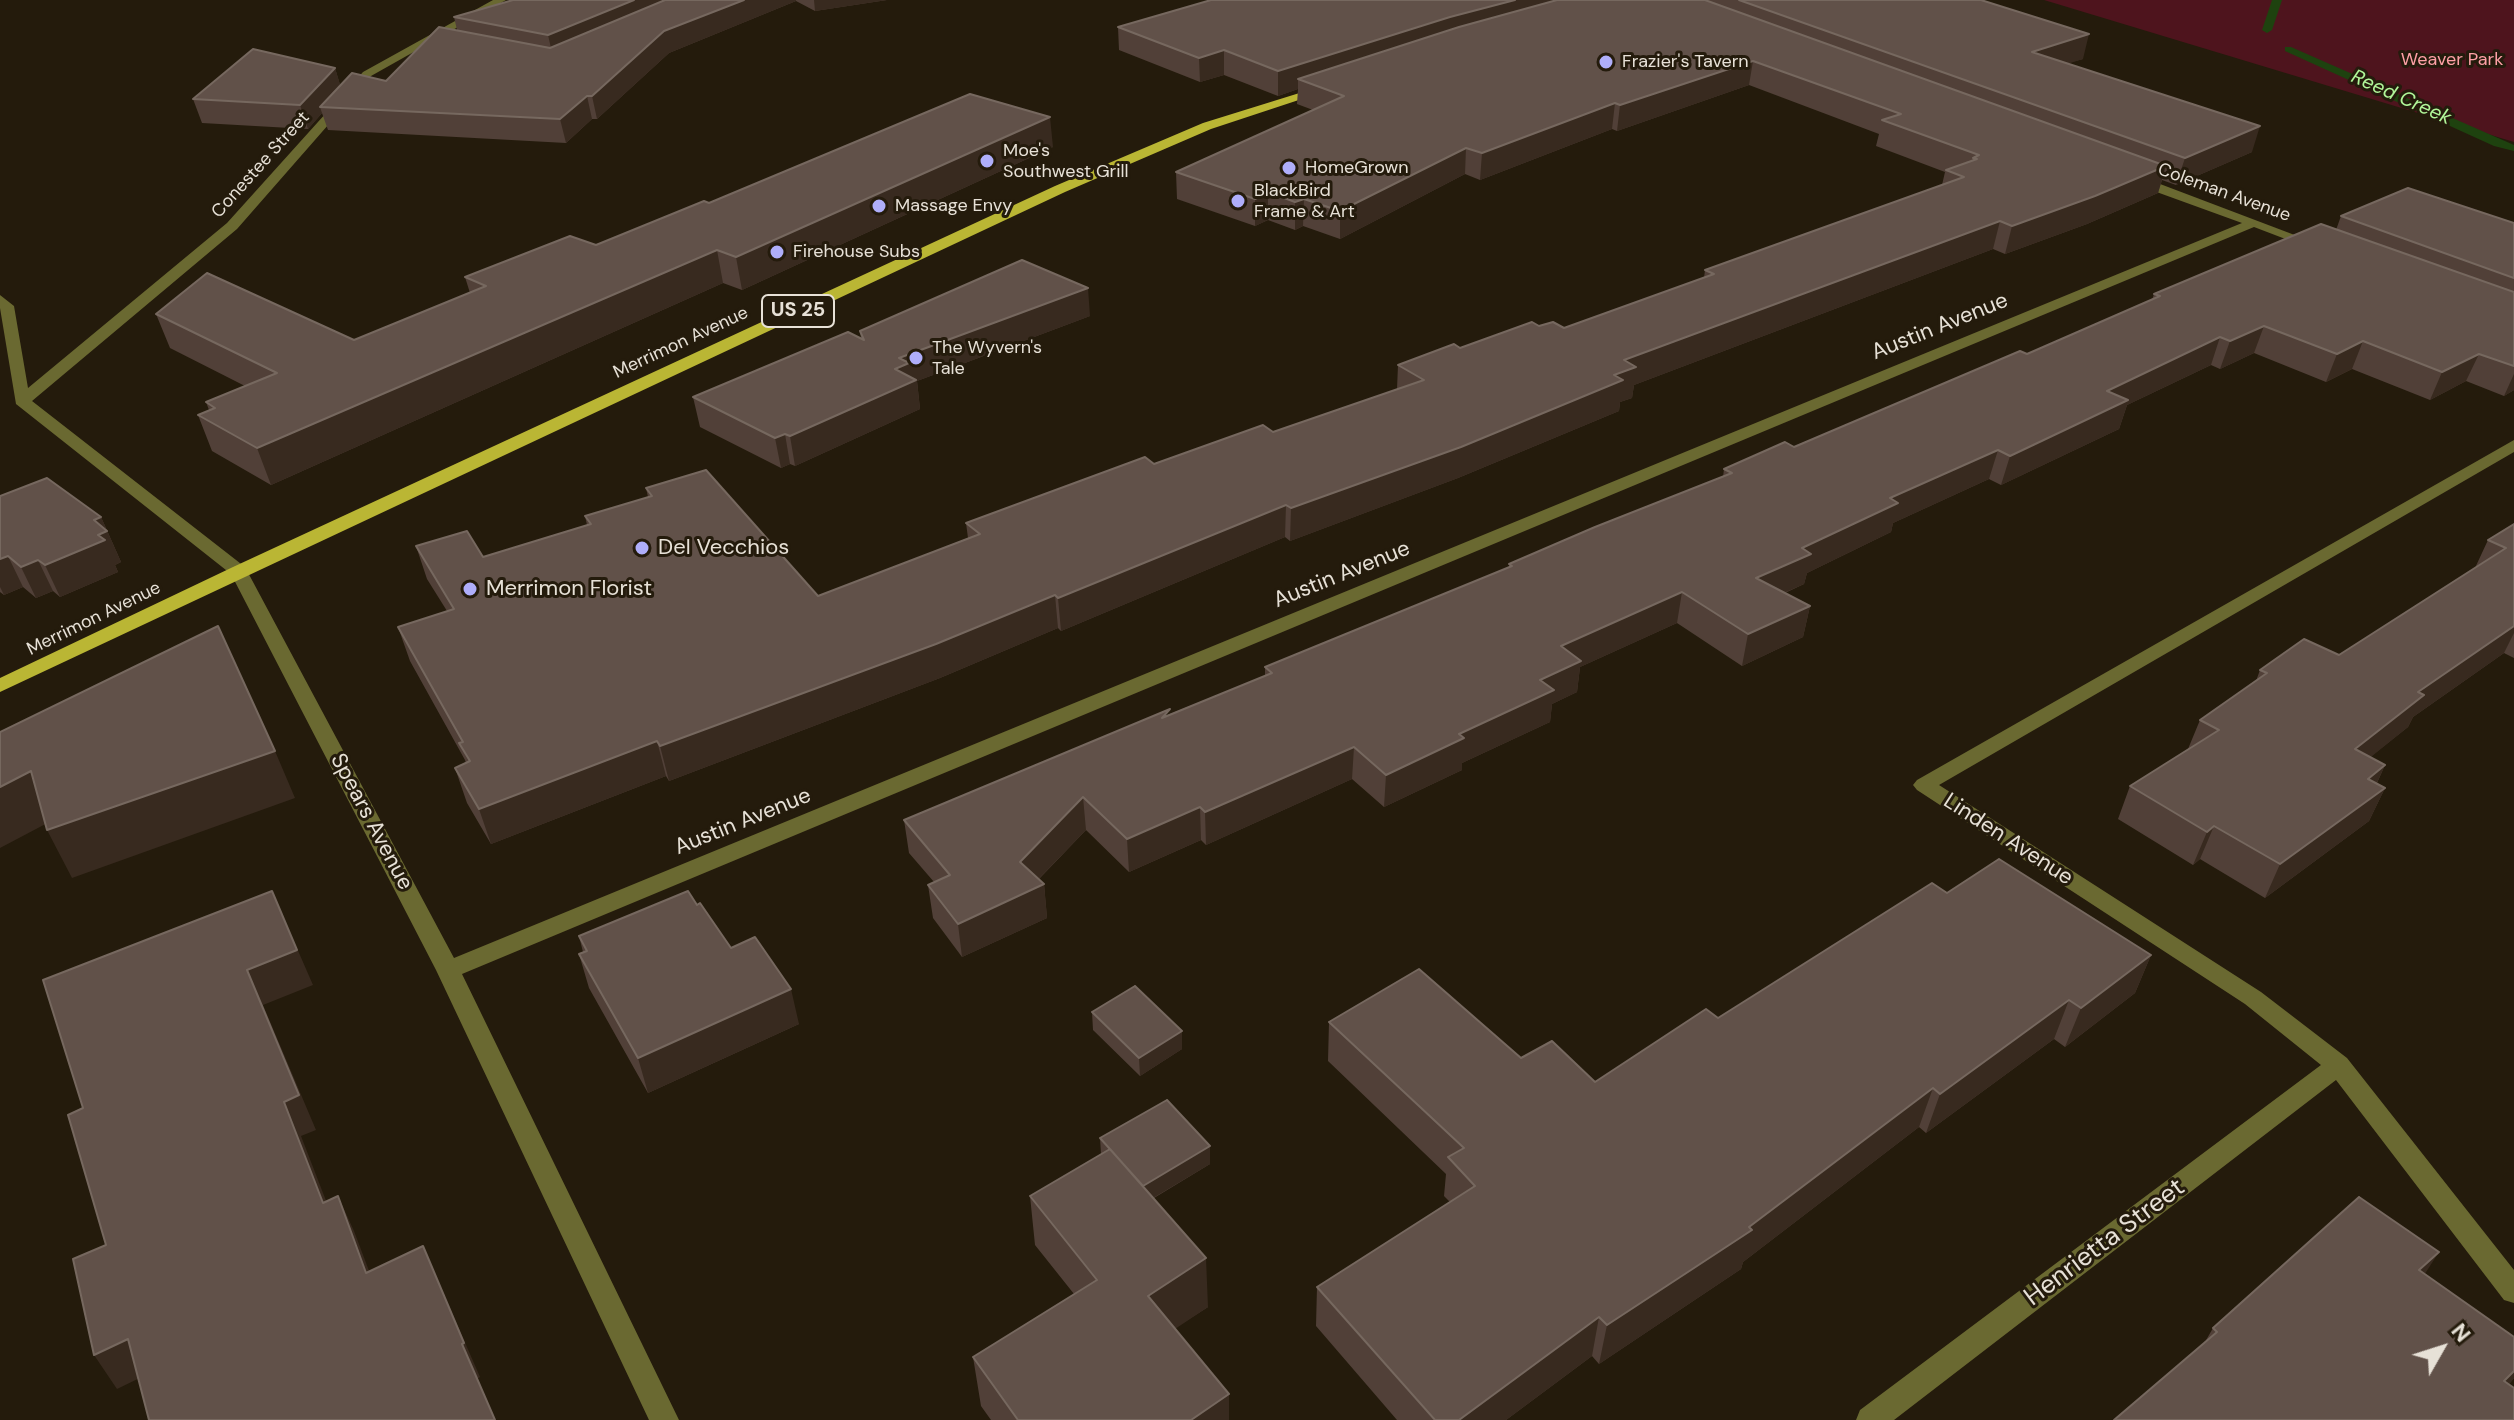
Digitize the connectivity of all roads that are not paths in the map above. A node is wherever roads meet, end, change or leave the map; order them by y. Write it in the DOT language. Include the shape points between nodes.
graph roads {
  1 [pos="501,0"];
  2 [pos="428,40"];
  3 [pos="451,43"];
  4 [pos="1334,85"];
  5 [pos="2119,173"];
  6 [pos="2253,223"];
  7 [pos="2326,249"];
  8 [pos="0,299"];
  9 [pos="22,401"];
  10 [pos="2514,445"];
  11 [pos="239,571"];
  12 [pos="0,686"];
  13 [pos="448,970"];
  14 [pos="2338,1065"];
  15 [pos="2514,1291"];
  16 [pos="664,1420"];
  17 [pos="1871,1420"];
  1 -- 2 [label="street, Conestee Street"];
  2 -- 3 [label="street"];
  2 -- 9 [label="street, Conestee Street" via="367,74 232,226"];
  4 -- 11 [label="main road, Merrimon Avenue / US 25" via="1207,126 1060,189"];
  5 -- 6 [label="street, Coleman Avenue"];
  6 -- 7 [label="street, Coleman Avenue"];
  6 -- 13 [label="street, Austin Avenue"];
  8 -- 9 [label="street" via="7,306"];
  9 -- 11 [label="street, Spears Avenue"];
  10 -- 14 [label="street, Linden Avenue" via="1924,785 2253,998"];
  11 -- 12 [label="main road, Merrimon Avenue / US 25"];
  11 -- 13 [label="street, Spears Avenue"];
  13 -- 16 [label="street, Spears Avenue"];
  14 -- 15 [label="street, Linden Avenue"];
  14 -- 17 [label="street, Henrietta Street"];
}
